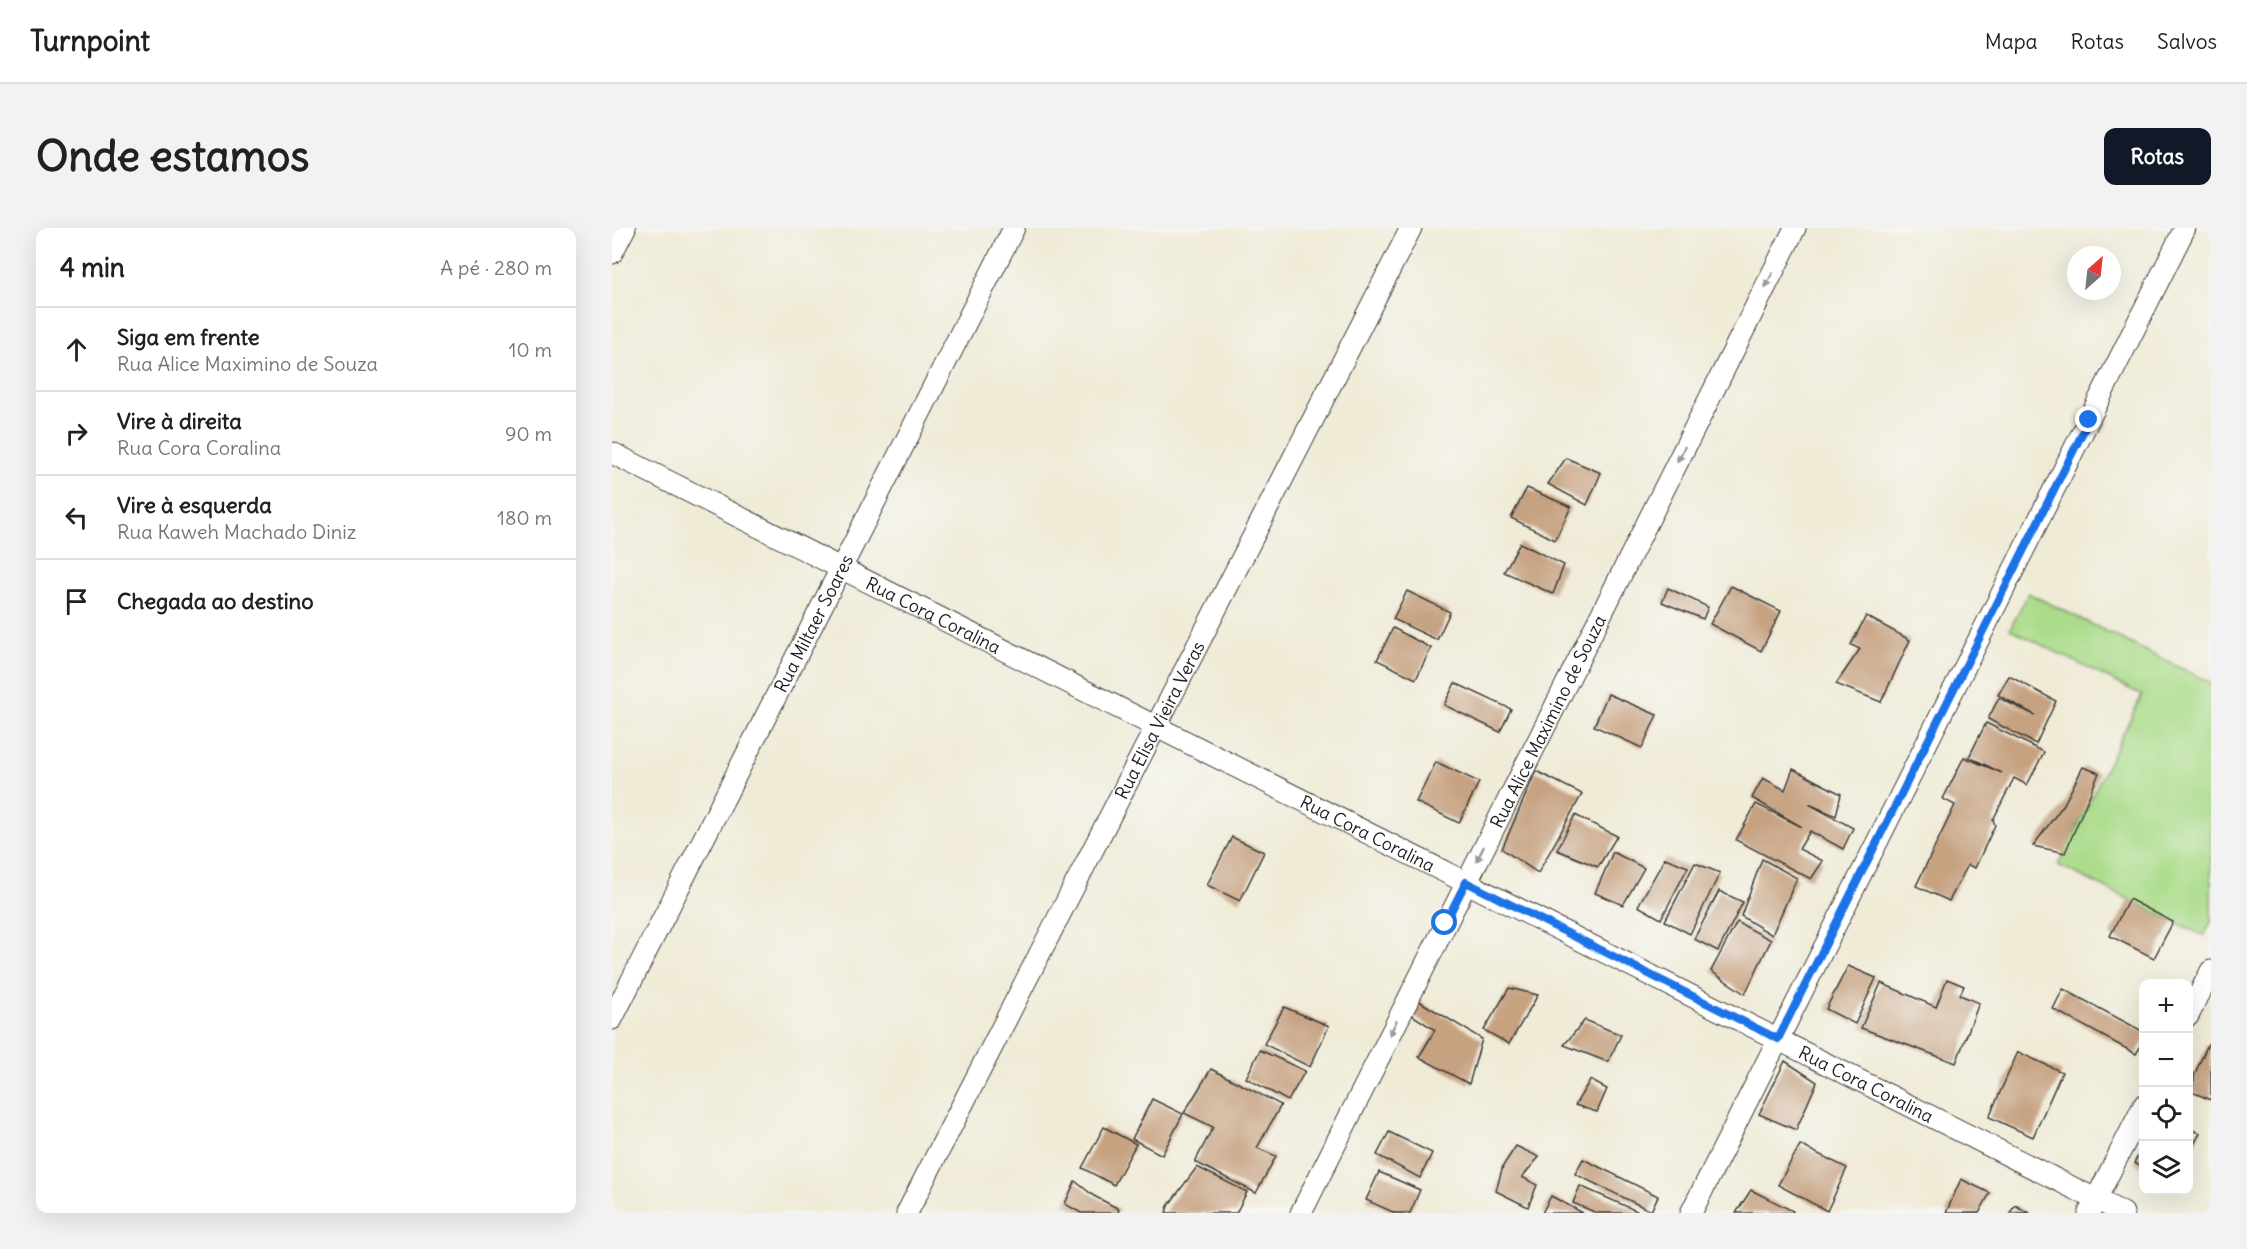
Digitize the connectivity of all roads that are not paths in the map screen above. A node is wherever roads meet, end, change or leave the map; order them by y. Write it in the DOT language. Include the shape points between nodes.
graph roads {
  1 [pos="625,228"];
  2 [pos="1014,228"];
  3 [pos="1411,228"];
  4 [pos="1795,228"];
  5 [pos="2185,228"];
  6 [pos="612,254"];
  7 [pos="612,453"];
  8 [pos="842,568"];
  9 [pos="1155,726"];
  10 [pos="1466,882"];
  11 [pos="2211,971"];
  12 [pos="2193,1006"];
  13 [pos="612,1019"];
  14 [pos="1778,1039"];
  15 [pos="2139,1115"];
  16 [pos="2093,1206"];
  17 [pos="907,1213"];
  18 [pos="1301,1213"];
  19 [pos="1692,1213"];
  20 [pos="2123,1213"];
  1 -- 6 [label="street"];
  2 -- 8 [label="street, Rua Miltaer Soares"];
  3 -- 9 [label="street, Rua Elisa Vieira Veras"];
  4 -- 10 [label="street, Rua Alice Maximino de Souza, one-way"];
  5 -- 14 [label="street"];
  7 -- 8 [label="street, Rua Cora Coralina"];
  8 -- 9 [label="street, Rua Cora Coralina"];
  8 -- 13 [label="street, Rua Miltaer Soares"];
  9 -- 10 [label="street, Rua Cora Coralina"];
  9 -- 17 [label="street, Rua Elisa Vieira Veras"];
  10 -- 14 [label="street, Rua Cora Coralina"];
  10 -- 18 [label="street, Rua Alice Maximino de Souza, one-way"];
  11 -- 12 [label="street"];
  14 -- 16 [label="street, Rua Cora Coralina"];
  14 -- 19 [label="street"];
  15 -- 16 [label="street"];
  16 -- 20 [label="street, Rua Cora Coralina"];
}
